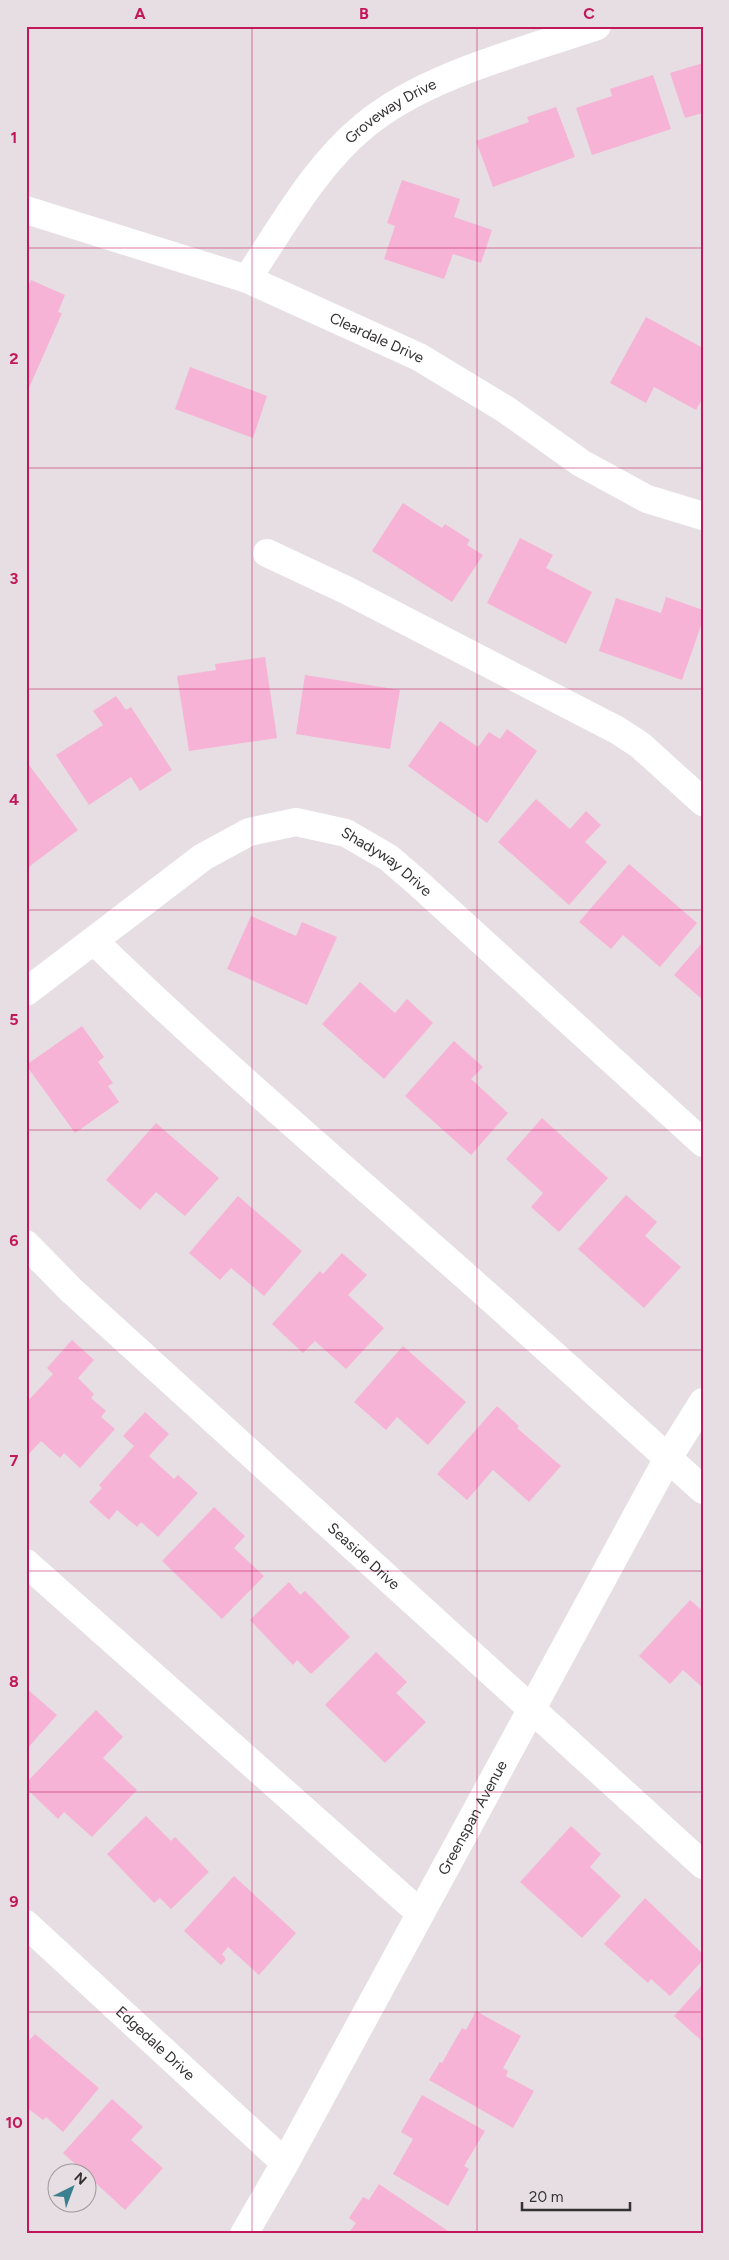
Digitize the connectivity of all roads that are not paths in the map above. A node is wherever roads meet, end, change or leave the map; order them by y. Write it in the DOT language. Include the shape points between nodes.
graph roads {
  1 [pos="597,26"];
  2 [pos="26,210"];
  3 [pos="247,279"];
  4 [pos="703,516"];
  5 [pos="267,552"];
  6 [pos="703,802"];
  7 [pos="94,941"];
  8 [pos="26,992"];
  9 [pos="703,1143"];
  10 [pos="26,1244"];
  11 [pos="703,1402"];
  12 [pos="668,1458"];
  13 [pos="703,1490"];
  14 [pos="26,1563"];
  15 [pos="531,1709"];
  16 [pos="703,1866"];
  17 [pos="420,1913"];
  18 [pos="26,1924"];
  19 [pos="285,2163"];
  20 [pos="244,2234"];
  1 -- 3 [label="street, Groveway Drive" via="442,80 398,101 364,126 327,163"];
  2 -- 3 [label="street, Cleardale Drive"];
  3 -- 4 [label="street, Cleardale Drive" via="419,357 505,409 581,463 647,499"];
  5 -- 6 [label="street" via="617,730 640,745"];
  7 -- 8 [label="street, Shadyway Drive"];
  7 -- 9 [label="street, Shadyway Drive" via="203,857 248,832 296,822 346,833 389,858 419,884"];
  7 -- 12 [label="street" via="154,1000"];
  10 -- 15 [label="street, Seaside Drive" via="71,1290"];
  11 -- 12 [label="street, Greenspan Avenue"];
  12 -- 13 [label="street"];
  12 -- 15 [label="street, Greenspan Avenue"];
  14 -- 17 [label="street"];
  15 -- 16 [label="street, Seaside Drive"];
  15 -- 17 [label="street, Greenspan Avenue"];
  17 -- 19 [label="street, Greenspan Avenue"];
  18 -- 19 [label="street, Edgedale Drive"];
  19 -- 20 [label="street, Greenspan Avenue"];
}
